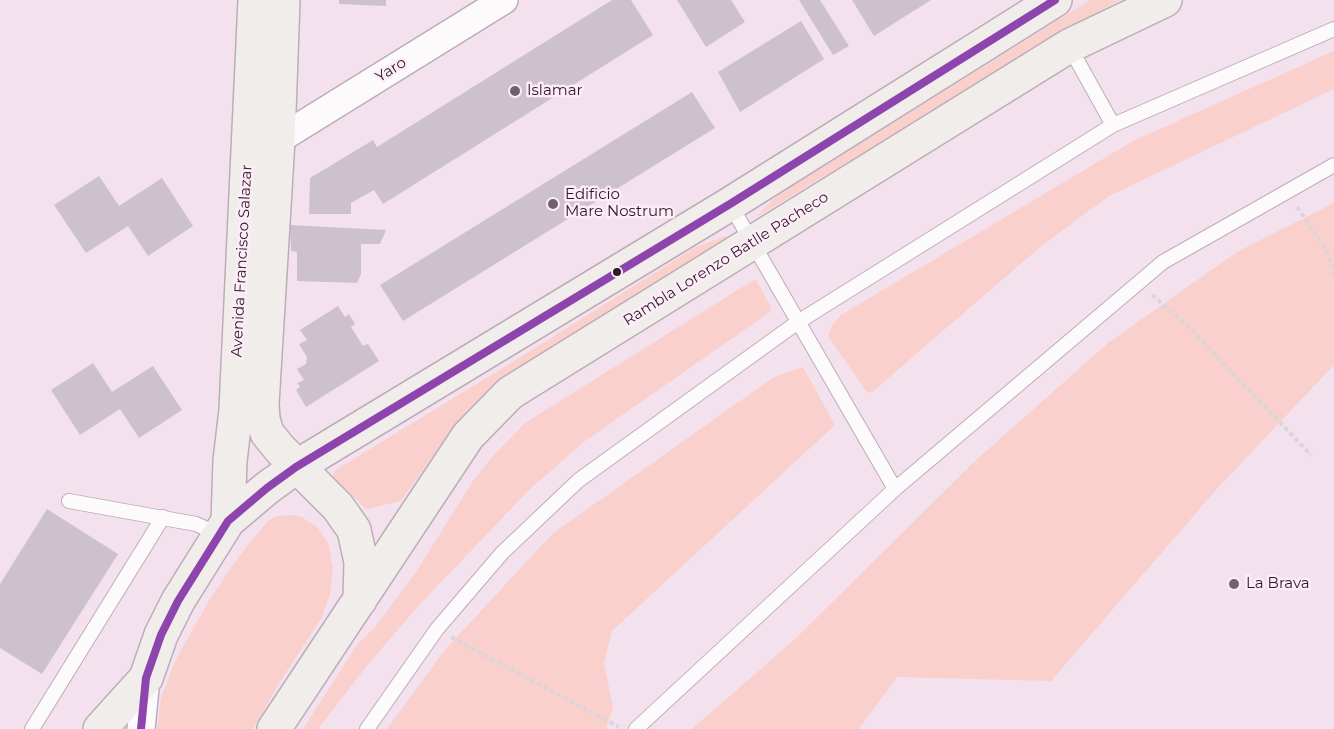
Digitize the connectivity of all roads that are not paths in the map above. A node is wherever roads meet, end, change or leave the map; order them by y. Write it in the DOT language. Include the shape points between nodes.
graph roads {
  1 [pos="243,0"];
  2 [pos="504,0"];
  3 [pos="1055,0"];
  4 [pos="1165,0"];
  5 [pos="269,1"];
  6 [pos="1334,29"];
  7 [pos="1070,46"];
  8 [pos="1113,125"];
  9 [pos="263,139"];
  10 [pos="1334,165"];
  11 [pos="730,204"];
  12 [pos="753,242"];
  13 [pos="257,246"];
  14 [pos="798,322"];
  15 [pos="296,467"];
  16 [pos="895,489"];
  17 [pos="69,501"];
  18 [pos="163,517"];
  19 [pos="224,528"];
  20 [pos="360,600"];
  21 [pos="146,678"];
  22 [pos="35,728"];
  23 [pos="100,729"];
  24 [pos="141,729"];
  25 [pos="274,729"];
  26 [pos="367,729"];
  27 [pos="636,729"];
  1 -- 5 [label="street"];
  2 -- 9 [label="street, Yaro"];
  3 -- 11 [label="main road"];
  4 -- 7 [label="main road, Rambla Lorenzo Batlle Pacheco"];
  5 -- 9 [label="main road, Avenida Francisco Salazar"];
  6 -- 8 [label="lane"];
  7 -- 8 [label="lane"];
  7 -- 12 [label="main road, Rambla Lorenzo Batlle Pacheco"];
  8 -- 14 [label="lane"];
  9 -- 13 [label="main road, Avenida Francisco Salazar"];
  10 -- 16 [label="lane" via="1163,262"];
  11 -- 12 [label="lane"];
  11 -- 15 [label="main road"];
  12 -- 14 [label="lane"];
  12 -- 20 [label="main road, Rambla Lorenzo Batlle Pacheco" via="510,393 468,436"];
  13 -- 15 [label="main road, Avenida Francisco Salazar" via="263,419 267,432"];
  13 -- 19 [label="main road, Avenida Francisco Salazar"];
  14 -- 16 [label="lane"];
  14 -- 26 [label="lane" via="579,480 502,553 437,629"];
  15 -- 19 [label="main road"];
  15 -- 20 [label="main road, Avenida Francisco Salazar" via="338,507 354,530 361,562"];
  16 -- 27 [label="lane"];
  17 -- 18 [label="lane"];
  18 -- 19 [label="lane"];
  18 -- 22 [label="lane"];
  19 -- 21 [label="main road" via="178,602"];
  20 -- 25 [label="main road, Rambla Lorenzo Batlle Pacheco"];
  21 -- 23 [label="main road"];
  21 -- 24 [label="street"];
}
